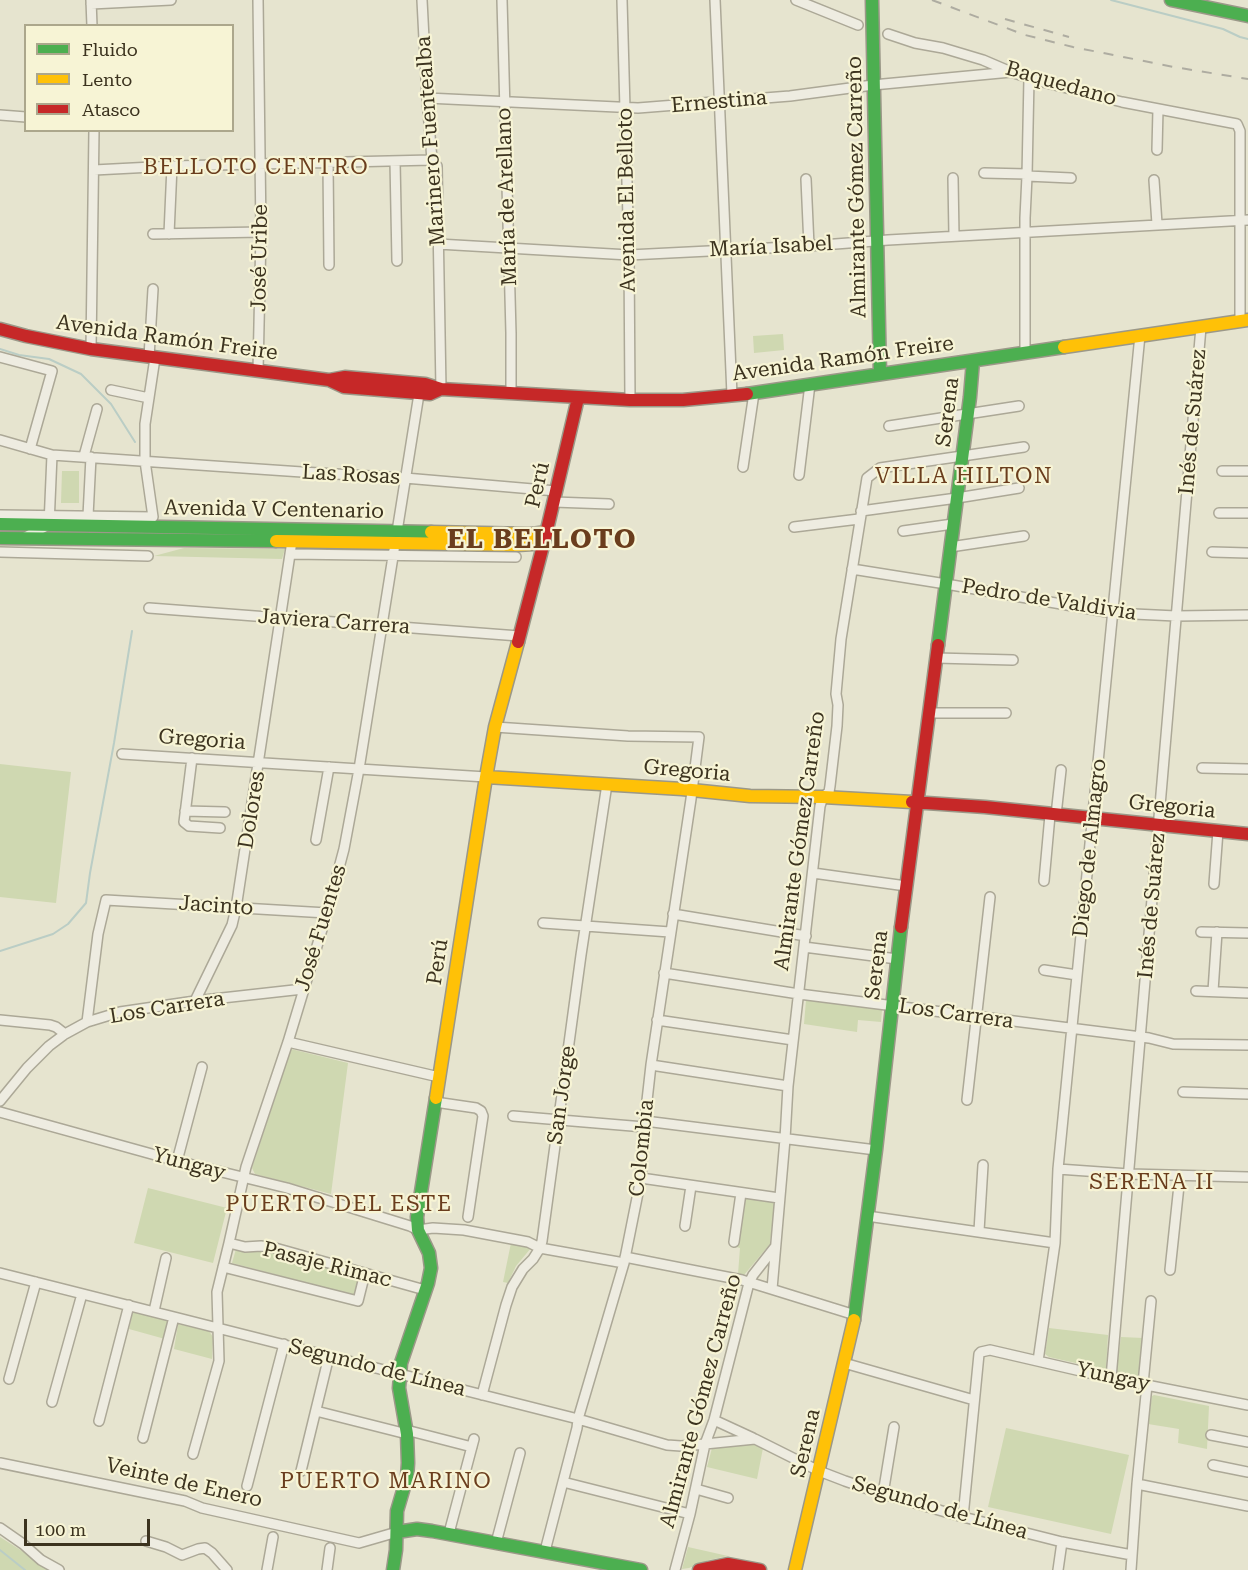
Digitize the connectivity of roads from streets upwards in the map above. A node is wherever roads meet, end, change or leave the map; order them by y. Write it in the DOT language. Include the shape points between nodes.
graph roads {
  1 [pos="170,0"];
  2 [pos="258,0"];
  3 [pos="422,0"];
  4 [pos="502,0"];
  5 [pos="622,0"];
  6 [pos="715,0"];
  7 [pos="795,0"];
  8 [pos="872,0"];
  9 [pos="1176,0"];
  10 [pos="91,2"];
  11 [pos="1248,16"];
  12 [pos="92,24"];
  13 [pos="858,25"];
  14 [pos="888,34"];
  15 [pos="1011,72"];
  16 [pos="1029,78"];
  17 [pos="873,85"];
  18 [pos="427,98"];
  19 [pos="505,102"];
  20 [pos="719,102"];
  21 [pos="624,109"];
  22 [pos="1158,109"];
  23 [pos="0,116"];
  24 [pos="24,117"];
  25 [pos="94,132"];
  26 [pos="1157,150"];
  27 [pos="395,160"];
  28 [pos="432,160"];
  29 [pos="328,163"];
  30 [pos="261,164"];
  31 [pos="172,166"];
  32 [pos="94,170"];
  33 [pos="984,173"];
  34 [pos="1027,175"];
  35 [pos="953,178"];
  36 [pos="1071,178"];
  37 [pos="806,179"];
  38 [pos="1154,180"];
  39 [pos="1244,220"];
  40 [pos="1156,224"];
  41 [pos="261,232"];
  42 [pos="1025,232"];
  43 [pos="153,234"];
  44 [pos="169,234"];
  45 [pos="954,236"];
  46 [pos="877,240"];
  47 [pos="438,244"];
  48 [pos="809,246"];
  49 [pos="508,248"];
  50 [pos="726,250"];
  51 [pos="629,255"];
  52 [pos="397,261"];
  53 [pos="329,265"];
  54 [pos="153,289"];
  55 [pos="1244,321"];
  56 [pos="1201,327"];
  57 [pos="0,328"];
  58 [pos="1140,335"];
  59 [pos="91,349"];
  60 [pos="1024,352"];
  61 [pos="0,357"];
  62 [pos="152,357"];
  63 [pos="973,361"];
  64 [pos="258,372"];
  65 [pos="880,374"];
  66 [pos="329,380"];
  67 [pos="810,384"];
  68 [pos="437,388"];
  69 [pos="111,390"];
  70 [pos="754,393"];
  71 [pos="419,394"];
  72 [pos="511,394"];
  73 [pos="732,395"];
  74 [pos="149,398"];
  75 [pos="578,398"];
  76 [pos="630,400"];
  77 [pos="1020,406"];
  78 [pos="97,409"];
  79 [pos="968,414"];
  80 [pos="889,426"];
  81 [pos="0,440"];
  82 [pos="1024,447"];
  83 [pos="30,449"];
  84 [pos="52,454"];
  85 [pos="962,455"];
  86 [pos="88,457"];
  87 [pos="145,461"];
  88 [pos="743,467"];
  89 [pos="1222,471"];
  90 [pos="1248,471"];
  91 [pos="799,475"];
  92 [pos="405,478"];
  93 [pos="1019,488"];
  94 [pos="555,497"];
  95 [pos="957,498"];
  96 [pos="609,504"];
  97 [pos="1219,513"];
  98 [pos="1248,513"];
  99 [pos="0,515"];
  100 [pos="860,515"];
  101 [pos="88,516"];
  102 [pos="50,520"];
  103 [pos="0,524"];
  104 [pos="953,525"];
  105 [pos="794,527"];
  106 [pos="903,531"];
  107 [pos="546,535"];
  108 [pos="1024,536"];
  109 [pos="397,537"];
  110 [pos="0,538"];
  111 [pos="22,538"];
  112 [pos="292,540"];
  113 [pos="950,547"];
  114 [pos="519,551"];
  115 [pos="0,552"];
  116 [pos="1212,552"];
  117 [pos="1248,553"];
  118 [pos="290,554"];
  119 [pos="393,555"];
  120 [pos="148,556"];
  121 [pos="539,562"];
  122 [pos="852,569"];
  123 [pos="946,584"];
  124 [pos="149,608"];
  125 [pos="1113,613"];
  126 [pos="1248,615"];
  127 [pos="1176,616"];
  128 [pos="280,618"];
  129 [pos="382,626"];
  130 [pos="519,636"];
  131 [pos="936,658"];
  132 [pos="1013,660"];
  133 [pos="929,713"];
  134 [pos="1006,713"];
  135 [pos="495,727"];
  136 [pos="122,754"];
  137 [pos="192,758"];
  138 [pos="259,763"];
  139 [pos="329,767"];
  140 [pos="1202,768"];
  141 [pos="359,769"];
  142 [pos="1248,769"];
  143 [pos="1061,770"];
  144 [pos="486,777"];
  145 [pos="607,784"];
  146 [pos="692,791"];
  147 [pos="823,797"];
  148 [pos="917,802"];
  149 [pos="185,811"];
  150 [pos="225,812"];
  151 [pos="1053,815"];
  152 [pos="1093,818"];
  153 [pos="1159,825"];
  154 [pos="220,828"];
  155 [pos="1218,831"];
  156 [pos="1248,834"];
  157 [pos="316,840"];
  158 [pos="813,873"];
  159 [pos="1044,881"];
  160 [pos="1214,884"];
  161 [pos="906,886"];
  162 [pos="990,897"];
  163 [pos="236,908"];
  164 [pos="327,913"];
  165 [pos="673,914"];
  166 [pos="543,923"];
  167 [pos="585,925"];
  168 [pos="670,932"];
  169 [pos="1202,932"];
  170 [pos="1216,932"];
  171 [pos="1248,933"];
  172 [pos="806,936"];
  173 [pos="804,947"];
  174 [pos="897,959"];
  175 [pos="1044,970"];
  176 [pos="664,973"];
  177 [pos="1077,975"];
  178 [pos="303,989"];
  179 [pos="1196,991"];
  180 [pos="1213,991"];
  181 [pos="1248,993"];
  182 [pos="799,994"];
  183 [pos="195,1001"];
  184 [pos="892,1005"];
  185 [pos="976,1017"];
  186 [pos="0,1020"];
  187 [pos="657,1020"];
  188 [pos="87,1022"];
  189 [pos="1071,1029"];
  190 [pos="65,1034"];
  191 [pos="1140,1037"];
  192 [pos="793,1040"];
  193 [pos="288,1042"];
  194 [pos="1248,1045"];
  195 [pos="651,1065"];
  196 [pos="202,1067"];
  197 [pos="439,1077"];
  198 [pos="788,1086"];
  199 [pos="1183,1092"];
  200 [pos="1248,1094"];
  201 [pos="1,1099"];
  202 [pos="967,1100"];
  203 [pos="435,1102"];
  204 [pos="0,1112"];
  205 [pos="513,1116"];
  206 [pos="560,1118"];
  207 [pos="644,1124"];
  208 [pos="785,1139"];
  209 [pos="876,1150"];
  210 [pos="177,1161"];
  211 [pos="983,1164"];
  212 [pos="1058,1169"];
  213 [pos="1129,1174"];
  214 [pos="1180,1176"];
  215 [pos="244,1178"];
  216 [pos="641,1178"];
  217 [pos="1248,1178"];
  218 [pos="691,1186"];
  219 [pos="741,1193"];
  220 [pos="779,1198"];
  221 [pos="867,1216"];
  222 [pos="468,1217"];
  223 [pos="685,1226"];
  224 [pos="418,1230"];
  225 [pos="979,1231"];
  226 [pos="734,1242"];
  227 [pos="230,1243"];
  228 [pos="1055,1243"];
  229 [pos="775,1247"];
  230 [pos="540,1248"];
  231 [pos="166,1258"];
  232 [pos="625,1260"];
  233 [pos="223,1267"];
  234 [pos="1170,1270"];
  235 [pos="365,1273"];
  236 [pos="1,1274"];
  237 [pos="36,1282"];
  238 [pos="749,1282"];
  239 [pos="772,1289"];
  240 [pos="425,1290"];
  241 [pos="82,1294"];
  242 [pos="1151,1301"];
  243 [pos="129,1305"];
  244 [pos="154,1311"];
  245 [pos="855,1315"];
  246 [pos="174,1317"];
  247 [pos="218,1327"];
  248 [pos="284,1344"];
  249 [pos="330,1356"];
  250 [pos="1038,1361"];
  251 [pos="844,1364"];
  252 [pos="400,1373"];
  253 [pos="1111,1378"];
  254 [pos="9,1379"];
  255 [pos="1145,1384"];
  256 [pos="482,1395"];
  257 [pos="974,1400"];
  258 [pos="52,1402"];
  259 [pos="1248,1405"];
  260 [pos="316,1411"];
  261 [pos="578,1419"];
  262 [pos="714,1420"];
  263 [pos="99,1421"];
  264 [pos="894,1427"];
  265 [pos="406,1432"];
  266 [pos="1211,1435"];
  267 [pos="143,1438"];
  268 [pos="755,1439"];
  269 [pos="1248,1442"];
  270 [pos="705,1444"];
  271 [pos="520,1453"];
  272 [pos="193,1454"];
  273 [pos="0,1463"];
  274 [pos="1213,1466"];
  275 [pos="301,1471"];
  276 [pos="819,1471"];
  277 [pos="1248,1472"];
  278 [pos="563,1482"];
  279 [pos="1137,1484"];
  280 [pos="247,1486"];
  281 [pos="696,1489"];
  282 [pos="883,1494"];
  283 [pos="728,1498"];
  284 [pos="1248,1506"];
  285 [pos="690,1514"];
  286 [pos="963,1517"];
  287 [pos="0,1528"];
  288 [pos="397,1532"];
  289 [pos="449,1533"];
  290 [pos="273,1537"];
  291 [pos="146,1541"];
  292 [pos="1062,1542"];
  293 [pos="496,1543"];
  294 [pos="330,1548"];
  295 [pos="545,1551"];
  296 [pos="1132,1555"];
  297 [pos="59,1570"];
  298 [pos="227,1570"];
  299 [pos="267,1570"];
  300 [pos="327,1570"];
  301 [pos="393,1570"];
  302 [pos="641,1570"];
  303 [pos="675,1570"];
  304 [pos="699,1570"];
  305 [pos="760,1570"];
  306 [pos="795,1570"];
  307 [pos="1059,1570"];
  308 [pos="1131,1570"];
  1 -- 10 [label="street"];
  2 -- 30 [label="street, José Uribe"];
  3 -- 18 [label="street, Marinero Fuentealba"];
  4 -- 19 [label="street, María de Arellano"];
  5 -- 21 [label="street, Avenida El Belloto"];
  6 -- 20 [label="street"];
  7 -- 13 [label="street"];
  8 -- 17 [label="street, Almirante Gómez Carreño"];
  9 -- 11 [label="street"];
  10 -- 12 [label="street"];
  14 -- 15 [label="street, Baquedano" via="973,57"];
  15 -- 16 [label="street, Baquedano"];
  15 -- 17 [label="street, Ernestina"];
  16 -- 22 [label="street, Baquedano"];
  16 -- 34 [label="street"];
  17 -- 20 [label="street, Ernestina"];
  17 -- 46 [label="street, Almirante Gómez Carreño"];
  18 -- 19 [label="street, Ernestina"];
  18 -- 28 [label="street, Marinero Fuentealba"];
  19 -- 21 [label="street, Ernestina"];
  19 -- 49 [label="street, María de Arellano"];
  20 -- 21 [label="street, Ernestina"];
  20 -- 50 [label="street"];
  21 -- 51 [label="street, Avenida El Belloto"];
  22 -- 26 [label="street"];
  22 -- 39 [label="street, Baquedano" via="1237,124"];
  23 -- 24 [label="street"];
  25 -- 32 [label="street"];
  27 -- 28 [label="street"];
  27 -- 29 [label="street"];
  27 -- 52 [label="street"];
  28 -- 47 [label="street, Marinero Fuentealba" via="437,166"];
  29 -- 30 [label="street"];
  29 -- 53 [label="street"];
  30 -- 31 [label="street"];
  30 -- 41 [label="street, José Uribe"];
  31 -- 32 [label="street"];
  31 -- 44 [label="street"];
  32 -- 59 [label="street"];
  33 -- 34 [label="street"];
  34 -- 36 [label="street"];
  34 -- 42 [label="street"];
  35 -- 45 [label="street"];
  37 -- 48 [label="street"];
  38 -- 40 [label="street"];
  39 -- 40 [label="street, María Isabel"];
  39 -- 55 [label="street"];
  40 -- 42 [label="street, María Isabel"];
  41 -- 44 [label="street"];
  41 -- 64 [label="street, José Uribe"];
  42 -- 45 [label="street, María Isabel"];
  42 -- 60 [label="street"];
  43 -- 44 [label="street"];
  45 -- 46 [label="street, María Isabel"];
  46 -- 48 [label="street, María Isabel"];
  46 -- 65 [label="street, Almirante Gómez Carreño"];
  47 -- 49 [label="street, María Isabel"];
  47 -- 68 [label="street, Marinero Fuentealba"];
  48 -- 50 [label="street, María Isabel"];
  49 -- 51 [label="street, María Isabel"];
  49 -- 72 [label="street, María de Arellano"];
  50 -- 51 [label="street, María Isabel"];
  50 -- 73 [label="street"];
  51 -- 76 [label="street, Avenida El Belloto"];
  54 -- 62 [label="street"];
  55 -- 56 [label="street, Avenida Ramón Freire"];
  56 -- 58 [label="street, Avenida Ramón Freire"];
  56 -- 127 [label="street, Inés de Suárez"];
  57 -- 59 [label="street, Avenida Ramón Freire"];
  58 -- 60 [label="street, Avenida Ramón Freire"];
  58 -- 125 [label="street, Diego de Almagro"];
  59 -- 62 [label="street, Avenida Ramón Freire"];
  60 -- 63 [label="street, Avenida Ramón Freire"];
  61 -- 83 [label="street" via="52,371"];
  62 -- 64 [label="street, Avenida Ramón Freire"];
  62 -- 74 [label="street"];
  63 -- 65 [label="street, Avenida Ramón Freire"];
  63 -- 79 [label="street, Serena"];
  64 -- 66 [label="street, Avenida Ramón Freire"];
  65 -- 67 [label="street, Avenida Ramón Freire"];
  66 -- 68 [label="street, Avenida Ramón Freire" via="345,377"];
  66 -- 71 [label="street, Avenida Ramón Freire" via="344,387"];
  67 -- 70 [label="street, Avenida Ramón Freire"];
  67 -- 91 [label="street"];
  68 -- 71 [label="street, Avenida Ramón Freire" via="430,394"];
  68 -- 72 [label="street, Avenida Ramón Freire"];
  69 -- 74 [label="street"];
  70 -- 73 [label="street, Avenida Ramón Freire"];
  70 -- 88 [label="street"];
  71 -- 92 [label="street, José Fuentes"];
  72 -- 75 [label="street, Avenida Ramón Freire"];
  73 -- 76 [label="street, Avenida Ramón Freire"];
  74 -- 87 [label="street"];
  75 -- 76 [label="street, Avenida Ramón Freire"];
  75 -- 94 [label="street, Perú"];
  77 -- 79 [label="street"];
  78 -- 86 [label="street"];
  79 -- 80 [label="street"];
  79 -- 85 [label="street, Serena"];
  81 -- 83 [label="street, Las Rosas"];
  82 -- 85 [label="street"];
  83 -- 84 [label="street, Las Rosas"];
  84 -- 86 [label="street, Las Rosas"];
  84 -- 102 [label="street"];
  85 -- 95 [label="street, Serena"];
  85 -- 100 [label="street, Almirante Gómez Carreño" via="880,468 867,478"];
  86 -- 87 [label="street, Las Rosas"];
  86 -- 101 [label="street"];
  87 -- 92 [label="street, Las Rosas"];
  87 -- 101 [label="street" via="153,518"];
  89 -- 90 [label="street"];
  92 -- 94 [label="street, Las Rosas"];
  92 -- 109 [label="street, José Fuentes"];
  93 -- 95 [label="street"];
  94 -- 96 [label="street, Las Rosas"];
  94 -- 107 [label="street, Perú"];
  95 -- 100 [label="street"];
  95 -- 104 [label="street, Serena"];
  97 -- 98 [label="street"];
  99 -- 102 [label="street"];
  100 -- 105 [label="street"];
  100 -- 122 [label="street, Almirante Gómez Carreño"];
  101 -- 102 [label="street"];
  102 -- 103 [label="street, Avenida V Centenario"];
  102 -- 109 [label="street, Avenida V Centenario"];
  102 -- 111 [label="street"];
  104 -- 106 [label="street"];
  104 -- 113 [label="street, Serena"];
  107 -- 109 [label="street, Avenida V Centenario"];
  107 -- 114 [label="street, Avenida V Centenario"];
  107 -- 121 [label="street, Perú"];
  108 -- 113 [label="street"];
  109 -- 112 [label="street, Avenida V Centenario"];
  109 -- 114 [label="street, Avenida V Centenario"];
  109 -- 119 [label="street, José Fuentes"];
  110 -- 111 [label="street, Avenida V Centenario"];
  111 -- 112 [label="street, Avenida V Centenario"];
  112 -- 118 [label="street, Dolores"];
  113 -- 123 [label="street, Serena"];
  114 -- 119 [label="street"];
  114 -- 121 [label="street" via="533,550"];
  115 -- 120 [label="street"];
  116 -- 117 [label="street"];
  118 -- 119 [label="street"];
  118 -- 128 [label="street, Dolores"];
  119 -- 129 [label="street, José Fuentes"];
  121 -- 130 [label="street, Perú"];
  122 -- 123 [label="street, Pedro de Valdivia"];
  122 -- 147 [label="street, Almirante Gómez Carreño" via="841,639 830,786"];
  123 -- 125 [label="street, Pedro de Valdivia"];
  123 -- 131 [label="street, Serena"];
  124 -- 128 [label="street, Javiera Carrera"];
  125 -- 127 [label="street, Pedro de Valdivia"];
  125 -- 152 [label="street, Diego de Almagro"];
  126 -- 127 [label="street, Pedro de Valdivia"];
  127 -- 153 [label="street, Inés de Suárez"];
  128 -- 129 [label="street, Javiera Carrera"];
  128 -- 138 [label="street, Dolores"];
  129 -- 130 [label="street, Javiera Carrera"];
  129 -- 141 [label="street, José Fuentes"];
  130 -- 135 [label="street, Perú"];
  131 -- 132 [label="street"];
  131 -- 133 [label="street, Serena"];
  133 -- 134 [label="street"];
  133 -- 148 [label="street, Serena"];
  135 -- 144 [label="street, Perú"];
  135 -- 146 [label="street, Colombia" via="628,736 699,736"];
  136 -- 137 [label="street, Gregoria"];
  137 -- 138 [label="street, Gregoria"];
  137 -- 149 [label="street"];
  138 -- 139 [label="street, Gregoria"];
  138 -- 163 [label="street, Dolores"];
  139 -- 141 [label="street, Gregoria"];
  139 -- 157 [label="street"];
  140 -- 142 [label="street"];
  141 -- 144 [label="street, Gregoria"];
  141 -- 164 [label="street, José Fuentes"];
  143 -- 151 [label="street"];
  144 -- 145 [label="street, Gregoria"];
  144 -- 197 [label="street, Perú"];
  145 -- 146 [label="street, Gregoria"];
  145 -- 167 [label="street, San Jorge"];
  146 -- 147 [label="street, Gregoria"];
  146 -- 165 [label="street, Colombia"];
  147 -- 148 [label="street, Gregoria"];
  147 -- 158 [label="street, Almirante Gómez Carreño"];
  148 -- 151 [label="street, Gregoria"];
  148 -- 161 [label="street, Serena"];
  149 -- 150 [label="street"];
  149 -- 154 [label="street" via="184,822 189,826"];
  151 -- 152 [label="street, Gregoria"];
  151 -- 159 [label="street"];
  152 -- 153 [label="street, Gregoria"];
  152 -- 177 [label="street, Diego de Almagro"];
  153 -- 155 [label="street, Gregoria"];
  153 -- 191 [label="street, Inés de Suárez"];
  155 -- 156 [label="street, Gregoria"];
  155 -- 160 [label="street"];
  158 -- 161 [label="street"];
  158 -- 172 [label="street, Almirante Gómez Carreño"];
  161 -- 174 [label="street, Serena"];
  162 -- 185 [label="street"];
  163 -- 164 [label="street, Jacinto"];
  163 -- 183 [label="street, Dolores" via="232,925"];
  163 -- 188 [label="street, Jacinto" via="106,900"];
  164 -- 178 [label="street, José Fuentes"];
  165 -- 168 [label="street, Colombia"];
  165 -- 172 [label="street"];
  166 -- 167 [label="street"];
  167 -- 168 [label="street"];
  167 -- 206 [label="street, San Jorge"];
  168 -- 176 [label="street, Colombia"];
  169 -- 170 [label="street"];
  170 -- 171 [label="street"];
  170 -- 180 [label="street"];
  172 -- 173 [label="street, Almirante Gómez Carreño"];
  173 -- 174 [label="street"];
  173 -- 182 [label="street, Almirante Gómez Carreño"];
  174 -- 184 [label="street, Serena"];
  175 -- 177 [label="street"];
  176 -- 182 [label="street, Los Carrera"];
  176 -- 187 [label="street, Colombia"];
  177 -- 189 [label="street, Diego de Almagro"];
  178 -- 183 [label="street, Los Carrera"];
  178 -- 193 [label="street, José Fuentes"];
  179 -- 180 [label="street"];
  180 -- 181 [label="street"];
  182 -- 184 [label="street, Los Carrera"];
  182 -- 192 [label="street, Almirante Gómez Carreño"];
  183 -- 188 [label="street, Los Carrera" via="120,1012"];
  184 -- 185 [label="street, Los Carrera"];
  184 -- 209 [label="street, Serena"];
  185 -- 189 [label="street, Los Carrera"];
  185 -- 202 [label="street"];
  186 -- 190 [label="street" via="50,1025"];
  187 -- 192 [label="street"];
  187 -- 195 [label="street, Colombia"];
  188 -- 190 [label="street, Los Carrera"];
  189 -- 191 [label="street, Los Carrera"];
  189 -- 212 [label="street, Diego de Almagro"];
  190 -- 201 [label="street, Los Carrera" via="41,1053"];
  191 -- 194 [label="street, Los Carrera" via="1173,1044"];
  191 -- 213 [label="street, Inés de Suárez"];
  192 -- 198 [label="street, Almirante Gómez Carreño"];
  193 -- 197 [label="street"];
  193 -- 215 [label="street, José Fuentes"];
  195 -- 198 [label="street"];
  195 -- 207 [label="street, Colombia"];
  196 -- 210 [label="street"];
  197 -- 203 [label="street, Perú"];
  198 -- 208 [label="street, Almirante Gómez Carreño"];
  199 -- 200 [label="street"];
  203 -- 222 [label="street" via="476,1108 483,1116"];
  203 -- 224 [label="street, Perú"];
  204 -- 210 [label="street, Yungay"];
  205 -- 206 [label="street"];
  206 -- 207 [label="street"];
  206 -- 230 [label="street, San Jorge"];
  207 -- 208 [label="street"];
  207 -- 216 [label="street, Colombia"];
  208 -- 209 [label="street"];
  208 -- 220 [label="street, Almirante Gómez Carreño"];
  209 -- 221 [label="street, Serena"];
  210 -- 215 [label="street, Yungay"];
  211 -- 225 [label="street"];
  212 -- 213 [label="street"];
  212 -- 228 [label="street, Diego de Almagro"];
  213 -- 214 [label="street"];
  213 -- 253 [label="street, Inés de Suárez"];
  214 -- 217 [label="street"];
  214 -- 234 [label="street"];
  215 -- 224 [label="street, Yungay"];
  215 -- 227 [label="street, José Fuentes"];
  216 -- 218 [label="street"];
  216 -- 232 [label="street, Colombia"];
  218 -- 219 [label="street"];
  218 -- 223 [label="street"];
  219 -- 220 [label="street"];
  219 -- 226 [label="street"];
  220 -- 229 [label="street, Almirante Gómez Carreño"];
  221 -- 225 [label="street"];
  221 -- 245 [label="street, Serena"];
  224 -- 230 [label="street, Yungay" via="464,1230 528,1242"];
  224 -- 240 [label="street, Perú" via="430,1260"];
  225 -- 228 [label="street"];
  227 -- 233 [label="street, José Fuentes"];
  227 -- 235 [label="street, Pasaje Rimac" via="275,1248"];
  228 -- 250 [label="street, Diego de Almagro"];
  229 -- 238 [label="street, Almirante Gómez Carreño"];
  229 -- 239 [label="street, Almirante Gómez Carreño"];
  230 -- 232 [label="street, Yungay"];
  230 -- 256 [label="street, San Jorge" via="512,1287"];
  231 -- 244 [label="street"];
  232 -- 238 [label="street, Yungay"];
  232 -- 261 [label="street, Colombia"];
  233 -- 235 [label="street" via="357,1305"];
  233 -- 247 [label="street, José Fuentes" via="217,1292"];
  235 -- 240 [label="street, Pasaje Rimac"];
  236 -- 237 [label="street, Segundo de Línea"];
  237 -- 241 [label="street, Segundo de Línea"];
  237 -- 254 [label="street"];
  238 -- 239 [label="street, Yungay"];
  238 -- 262 [label="street, Almirante Gómez Carreño"];
  239 -- 245 [label="street, Yungay"];
  240 -- 252 [label="street, Perú"];
  241 -- 243 [label="street, Segundo de Línea"];
  241 -- 258 [label="street"];
  242 -- 255 [label="street"];
  243 -- 244 [label="street, Segundo de Línea"];
  243 -- 263 [label="street"];
  244 -- 246 [label="street, Segundo de Línea"];
  245 -- 251 [label="street, Serena"];
  246 -- 247 [label="street, Segundo de Línea"];
  246 -- 267 [label="street"];
  247 -- 248 [label="street, Segundo de Línea"];
  247 -- 272 [label="street, José Fuentes" via="219,1361"];
  248 -- 249 [label="street, Segundo de Línea"];
  248 -- 280 [label="street"];
  249 -- 252 [label="street, Segundo de Línea"];
  249 -- 260 [label="street"];
  250 -- 253 [label="street, Yungay"];
  250 -- 257 [label="street, Yungay" via="990,1350 979,1354"];
  251 -- 257 [label="street"];
  251 -- 276 [label="street, Serena"];
  252 -- 256 [label="street, Segundo de Línea"];
  252 -- 265 [label="street, Perú"];
  253 -- 255 [label="street, Yungay"];
  255 -- 259 [label="street, Yungay"];
  255 -- 279 [label="street"];
  256 -- 261 [label="street, Segundo de Línea"];
  257 -- 286 [label="street"];
  260 -- 265 [label="street"];
  260 -- 275 [label="street"];
  261 -- 270 [label="street, Segundo de Línea" via="667,1445"];
  261 -- 278 [label="street, Colombia"];
  262 -- 268 [label="street, Segundo de Línea"];
  262 -- 270 [label="street, Almirante Gómez Carreño"];
  264 -- 282 [label="street"];
  265 -- 288 [label="street, Perú" via="408,1463 397,1511"];
  265 -- 289 [label="street" via="473,1443"];
  266 -- 269 [label="street"];
  268 -- 270 [label="street, Segundo de Línea"];
  268 -- 276 [label="street, Segundo de Línea"];
  270 -- 281 [label="street, Almirante Gómez Carreño"];
  271 -- 293 [label="street"];
  273 -- 288 [label="street, Veinte de Enero" via="185,1501 359,1543"];
  274 -- 277 [label="street"];
  276 -- 282 [label="street, Segundo de Línea"];
  276 -- 306 [label="street, Serena"];
  278 -- 285 [label="street"];
  278 -- 295 [label="street, Colombia"];
  279 -- 284 [label="street"];
  279 -- 296 [label="street"];
  281 -- 283 [label="street"];
  281 -- 285 [label="street, Almirante Gómez Carreño"];
  282 -- 286 [label="street, Segundo de Línea"];
  285 -- 303 [label="street, Almirante Gómez Carreño"];
  286 -- 292 [label="street, Segundo de Línea"];
  287 -- 297 [label="street"];
  288 -- 289 [label="street, Veinte de Enero" via="417,1529"];
  288 -- 301 [label="street, Perú"];
  289 -- 293 [label="street, Veinte de Enero"];
  290 -- 299 [label="street"];
  291 -- 298 [label="street" via="182,1555 205,1548"];
  292 -- 296 [label="street, Segundo de Línea"];
  292 -- 307 [label="street"];
  293 -- 295 [label="street, Veinte de Enero"];
  294 -- 300 [label="street"];
  295 -- 302 [label="street, Veinte de Enero"];
  296 -- 308 [label="street"];
  304 -- 305 [label="street" via="728,1564"];
}
